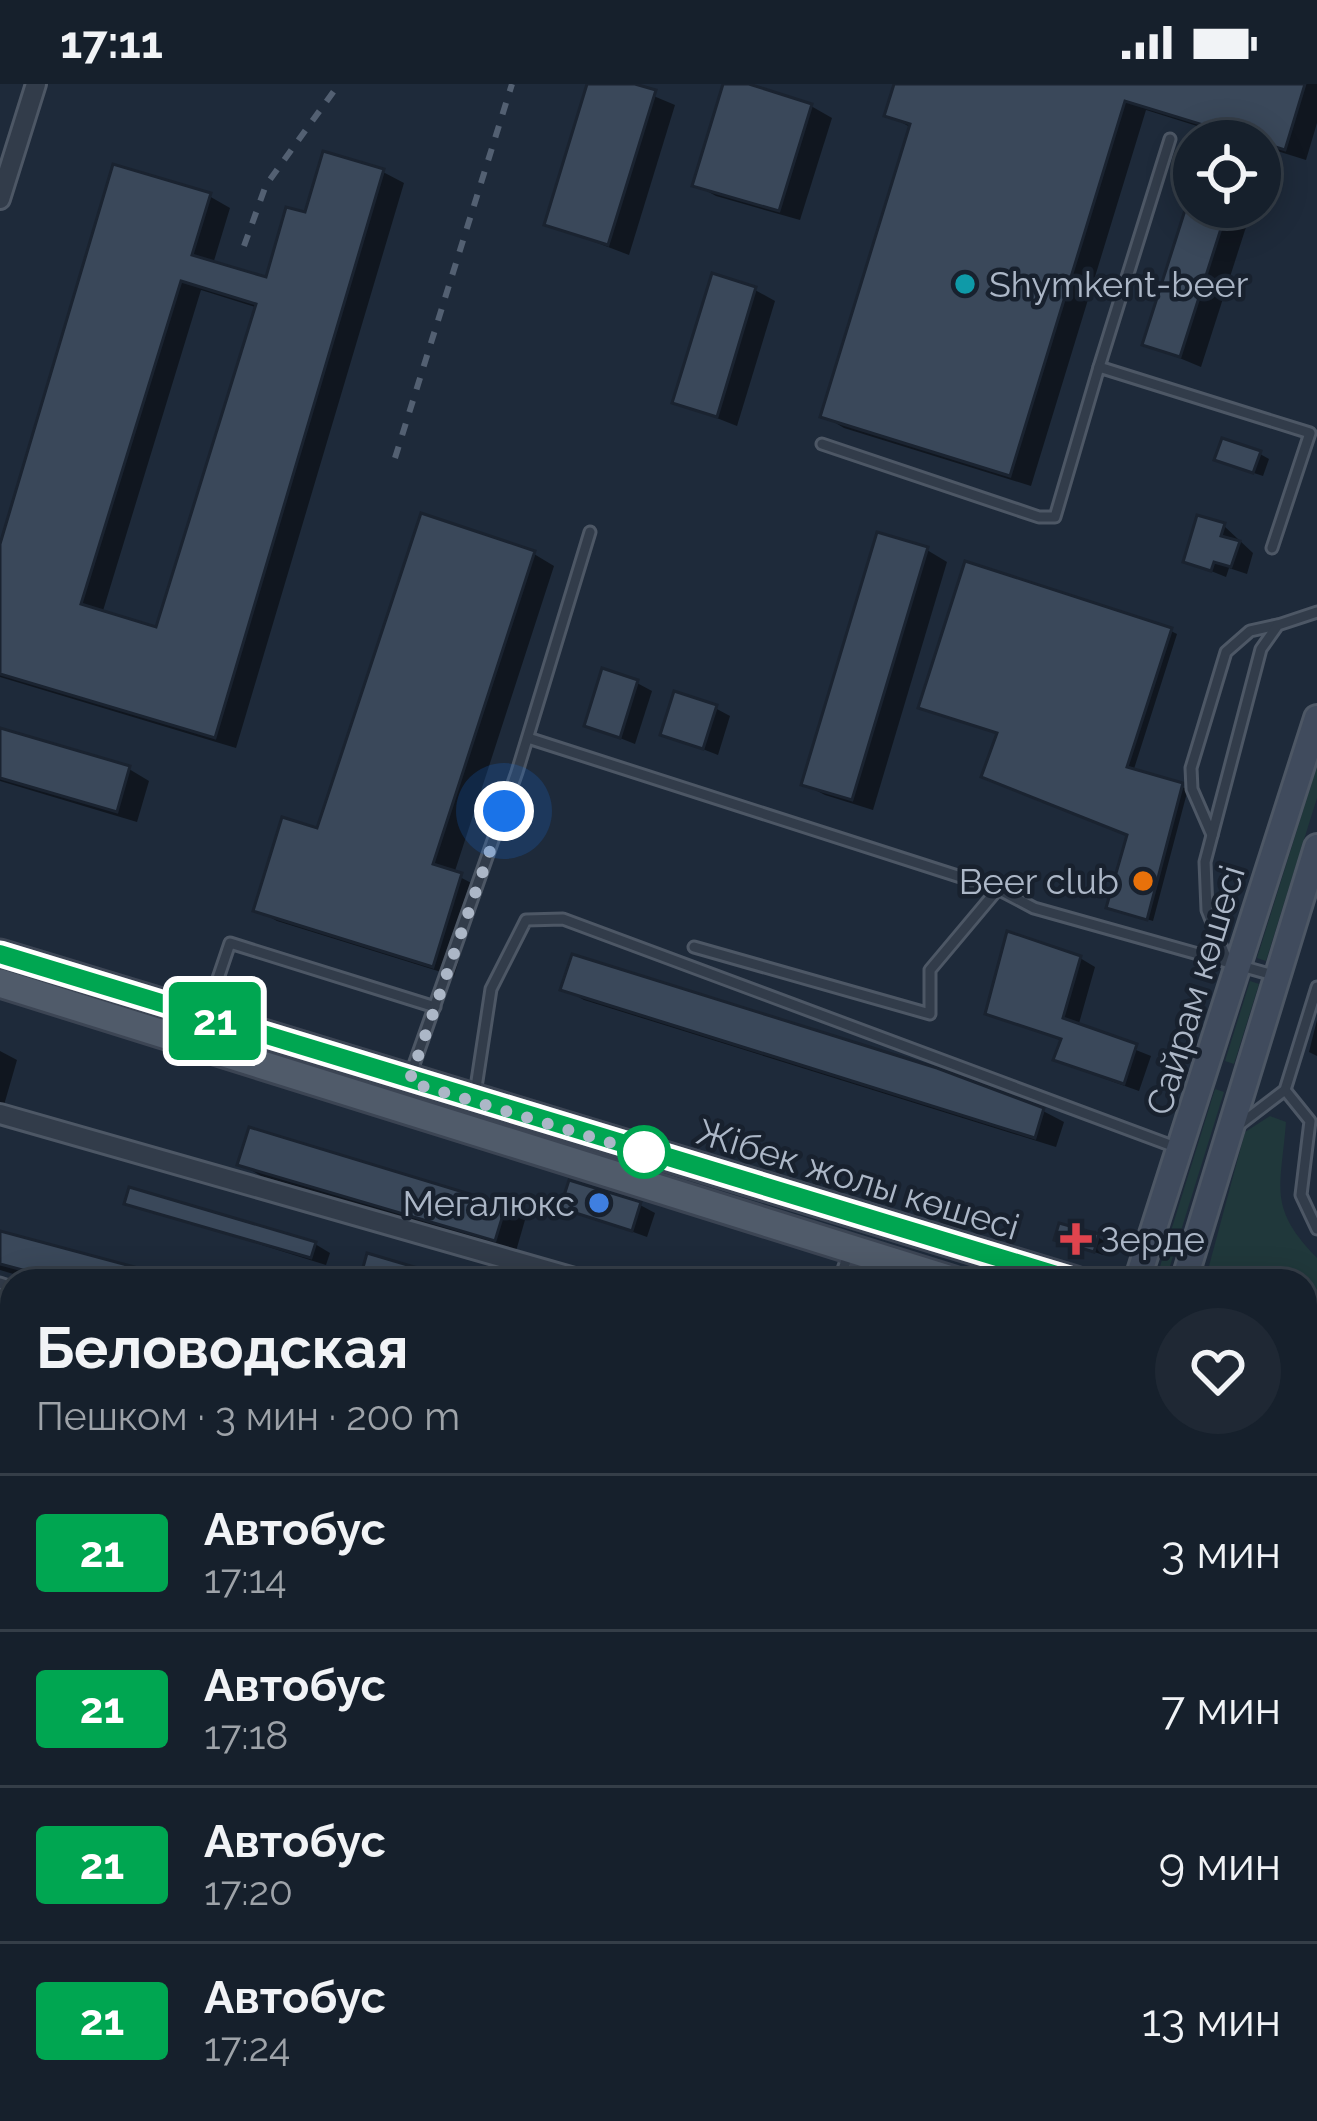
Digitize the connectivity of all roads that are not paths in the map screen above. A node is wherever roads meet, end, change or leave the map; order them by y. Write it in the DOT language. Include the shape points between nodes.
graph roads {
  1 [pos="36,84"];
  2 [pos="1170,139"];
  3 [pos="0,199"];
  4 [pos="1099,367"];
  5 [pos="822,444"];
  6 [pos="590,532"];
  7 [pos="1272,548"];
  8 [pos="1317,612"];
  9 [pos="1277,625"];
  10 [pos="1317,718"];
  11 [pos="528,738"];
  12 [pos="1212,835"];
  13 [pos="1317,847"];
  14 [pos="998,889"];
  15 [pos="694,947"];
  16 [pos="0,954"];
  17 [pos="1234,963"];
  18 [pos="1278,976"];
  19 [pos="0,983"];
  20 [pos="1317,987"];
  21 [pos="435,1007"];
  22 [pos="205,1018"];
  23 [pos="1208,1070"];
  24 [pos="1246,1081"];
  25 [pos="409,1082"];
  26 [pos="1285,1090"];
  27 [pos="474,1102"];
  28 [pos="0,1114"];
  29 [pos="1314,1123"];
  30 [pos="1230,1131"];
  31 [pos="1183,1150"];
  32 [pos="1317,1229"];
  33 [pos="851,1246"];
  34 [pos="543,1269"];
  35 [pos="842,1269"];
  36 [pos="919,1269"];
  37 [pos="1036,1269"];
  38 [pos="1141,1269"];
  39 [pos="1188,1269"];
  1 -- 3 [label="street"];
  2 -- 4 [label="lane"];
  4 -- 5 [label="lane" via="1055,517"];
  4 -- 7 [label="lane" via="1310,433"];
  6 -- 11 [label="lane"];
  8 -- 9 [label="lane"];
  9 -- 12 [label="lane" via="1261,650"];
  9 -- 12 [label="lane" via="1250,631 1226,652 1191,768"];
  10 -- 17 [label="main road, Сайрам көшесі"];
  11 -- 14 [label="lane"];
  11 -- 21 [label="lane"];
  12 -- 17 [label="lane" via="1208,910"];
  13 -- 18 [label="main road, Сайрам көшесі"];
  14 -- 15 [label="lane" via="930,970 930,1014"];
  14 -- 17 [label="lane" via="1034,908"];
  16 -- 22 [label="main road, Жібек жолы көшесі"];
  17 -- 18 [label="lane"];
  17 -- 23 [label="main road, Сайрам көшесі"];
  18 -- 24 [label="main road, Сайрам көшесі"];
  19 -- 33 [label="main road, Жібек жолы көшесі"];
  20 -- 26 [label="lane"];
  21 -- 22 [label="lane" via="230,943"];
  21 -- 25 [label="lane"];
  22 -- 25 [label="main road, Жібек жолы көшесі"];
  23 -- 24 [label="main road"];
  23 -- 31 [label="main road, Сайрам көшесі"];
  24 -- 30 [label="main road, Сайрам көшесі"];
  25 -- 27 [label="main road, Жібек жолы көшесі"];
  26 -- 29 [label="lane"];
  26 -- 30 [label="lane"];
  27 -- 31 [label="lane" via="491,989 526,920 563,919"];
  27 -- 37 [label="main road, Жібек жолы көшесі"];
  28 -- 34 [label="street"];
  29 -- 32 [label="lane" via="1301,1195"];
  30 -- 39 [label="main road, Сайрам көшесі"];
  31 -- 38 [label="main road, Сайрам көшесі"];
  33 -- 35 [label="lane"];
  33 -- 36 [label="main road, Жібек жолы көшесі"];
}
